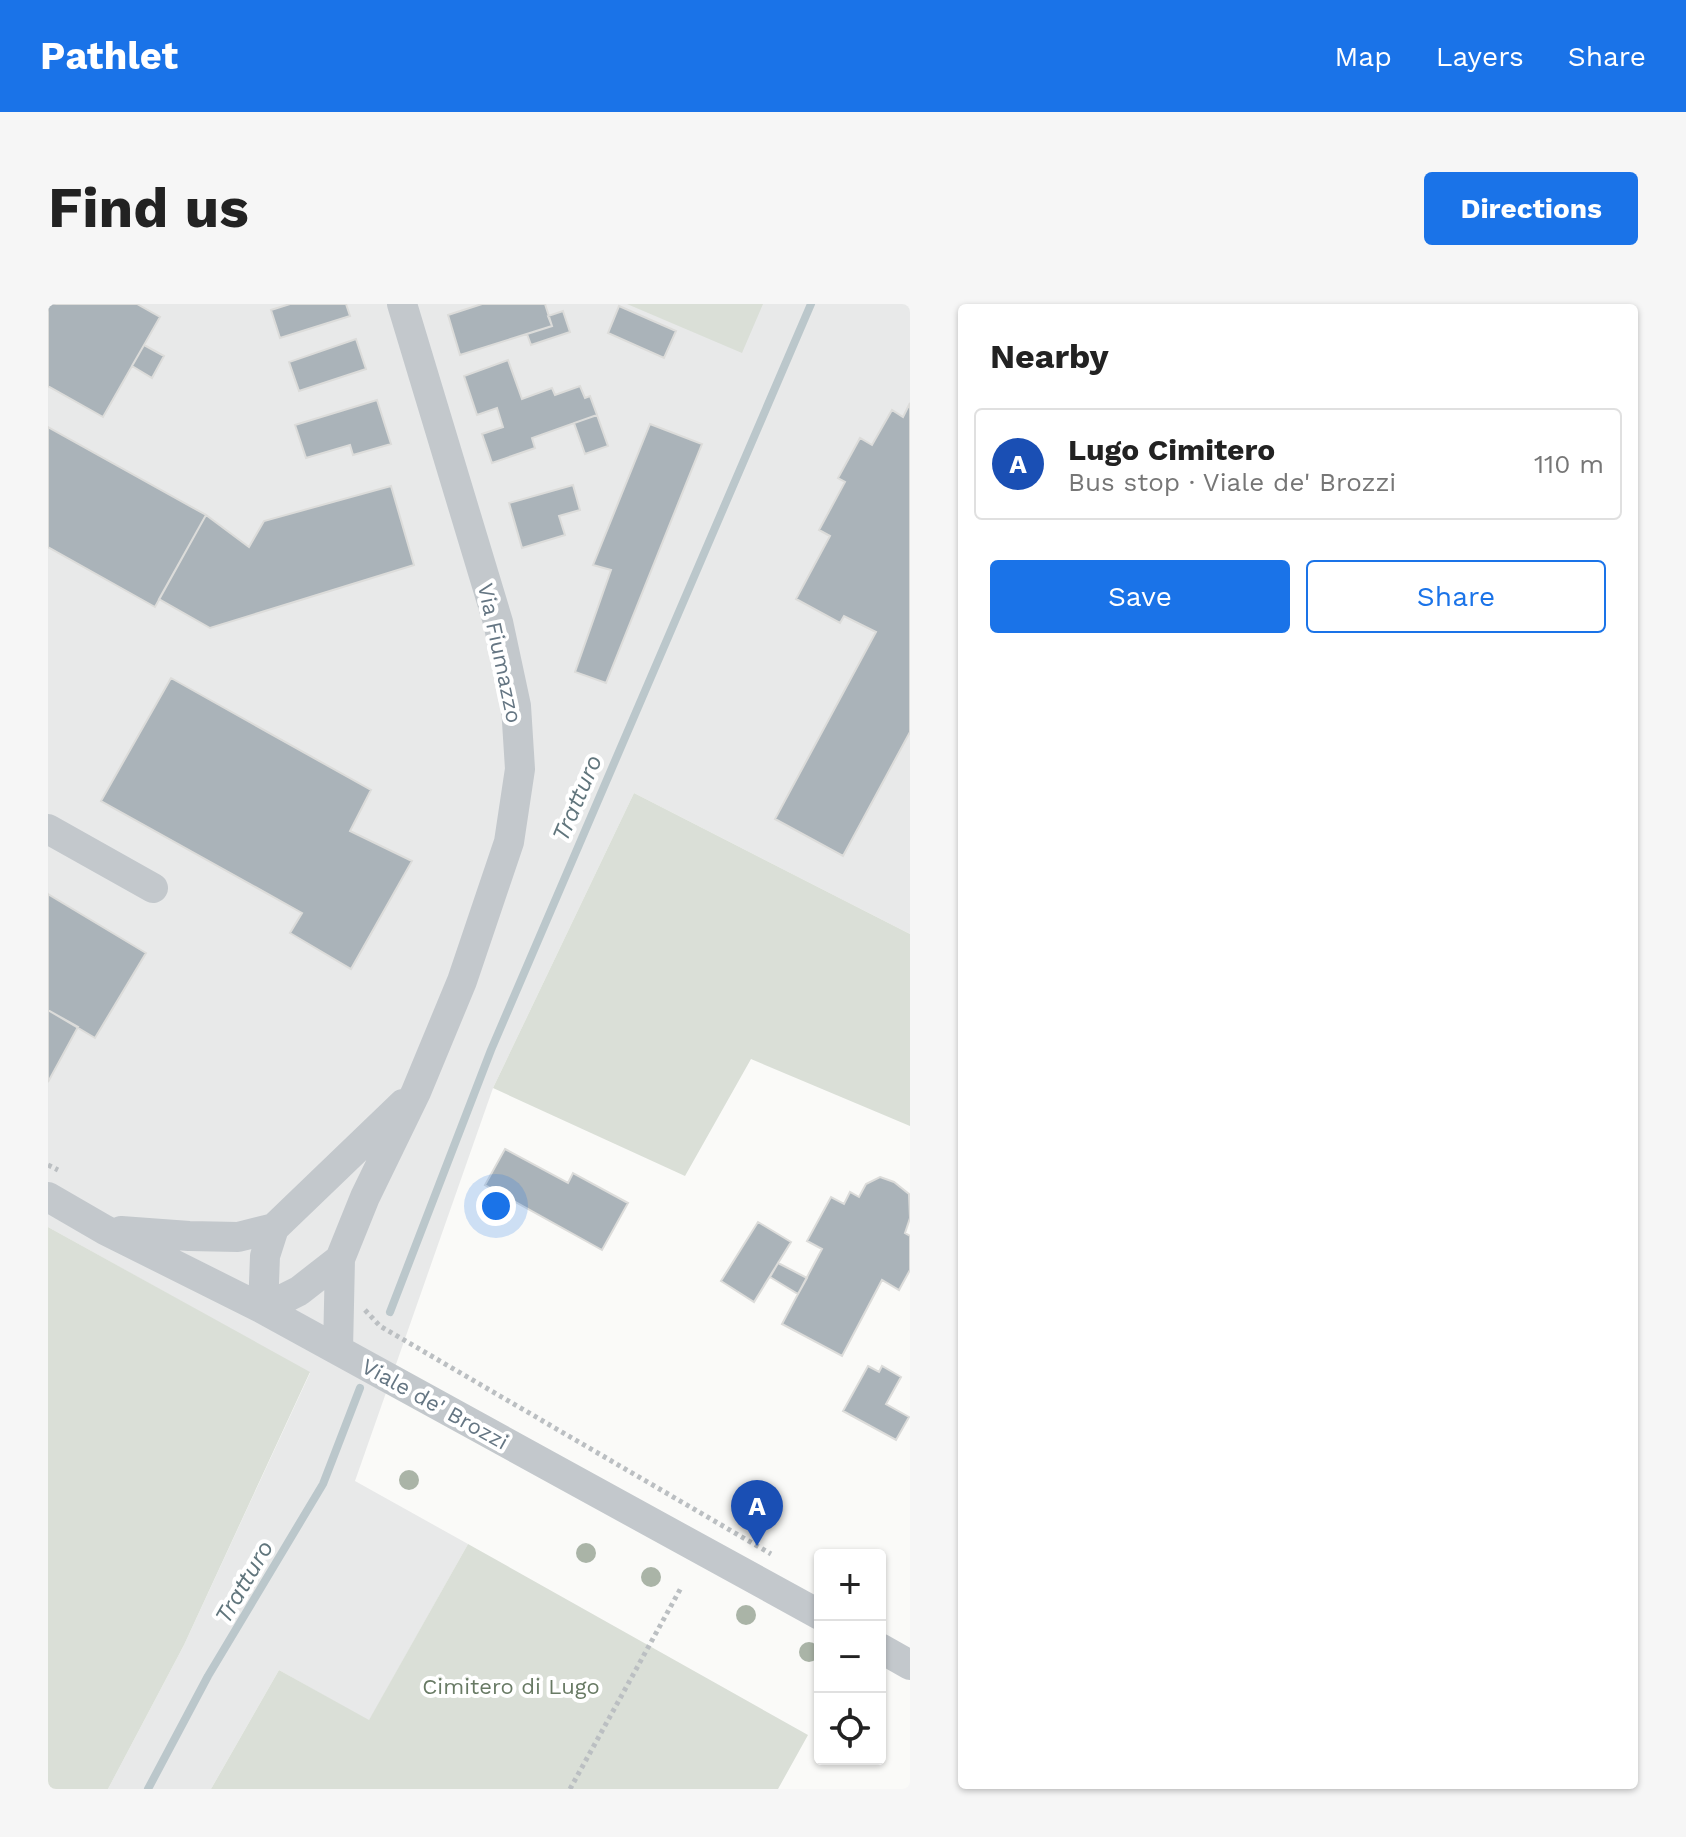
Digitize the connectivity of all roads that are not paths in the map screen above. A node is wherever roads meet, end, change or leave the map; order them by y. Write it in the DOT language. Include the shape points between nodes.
graph roads {
  1 [pos="402,304"];
  2 [pos="48,829"];
  3 [pos="153,888"];
  4 [pos="416,1092"];
  5 [pos="54,1184"];
  6 [pos="274,1228"];
  7 [pos="105,1230"];
  8 [pos="340,1259"];
  9 [pos="263,1309"];
  10 [pos="338,1350"];
  11 [pos="814,1612"];
  12 [pos="886,1651"];
  13 [pos="910,1665"];
  1 -- 4 [label="street, Via Fiumazzo" via="498,622 516,706 520,769 509,842 462,981"];
  2 -- 3 [label="street"];
  4 -- 6 [label="street, Via Fiumazzo"];
  4 -- 8 [label="street, Via Fiumazzo"];
  5 -- 7 [label="street, Viale de' Brozzi"];
  6 -- 7 [label="street" via="238,1237"];
  6 -- 9 [label="street" via="265,1256"];
  7 -- 9 [label="street, Viale de' Brozzi"];
  8 -- 9 [label="street" via="299,1291"];
  8 -- 10 [label="street, Via Fiumazzo"];
  9 -- 10 [label="street, Viale de' Brozzi"];
  10 -- 11 [label="street, Viale de' Brozzi"];
  12 -- 13 [label="street"];
}
